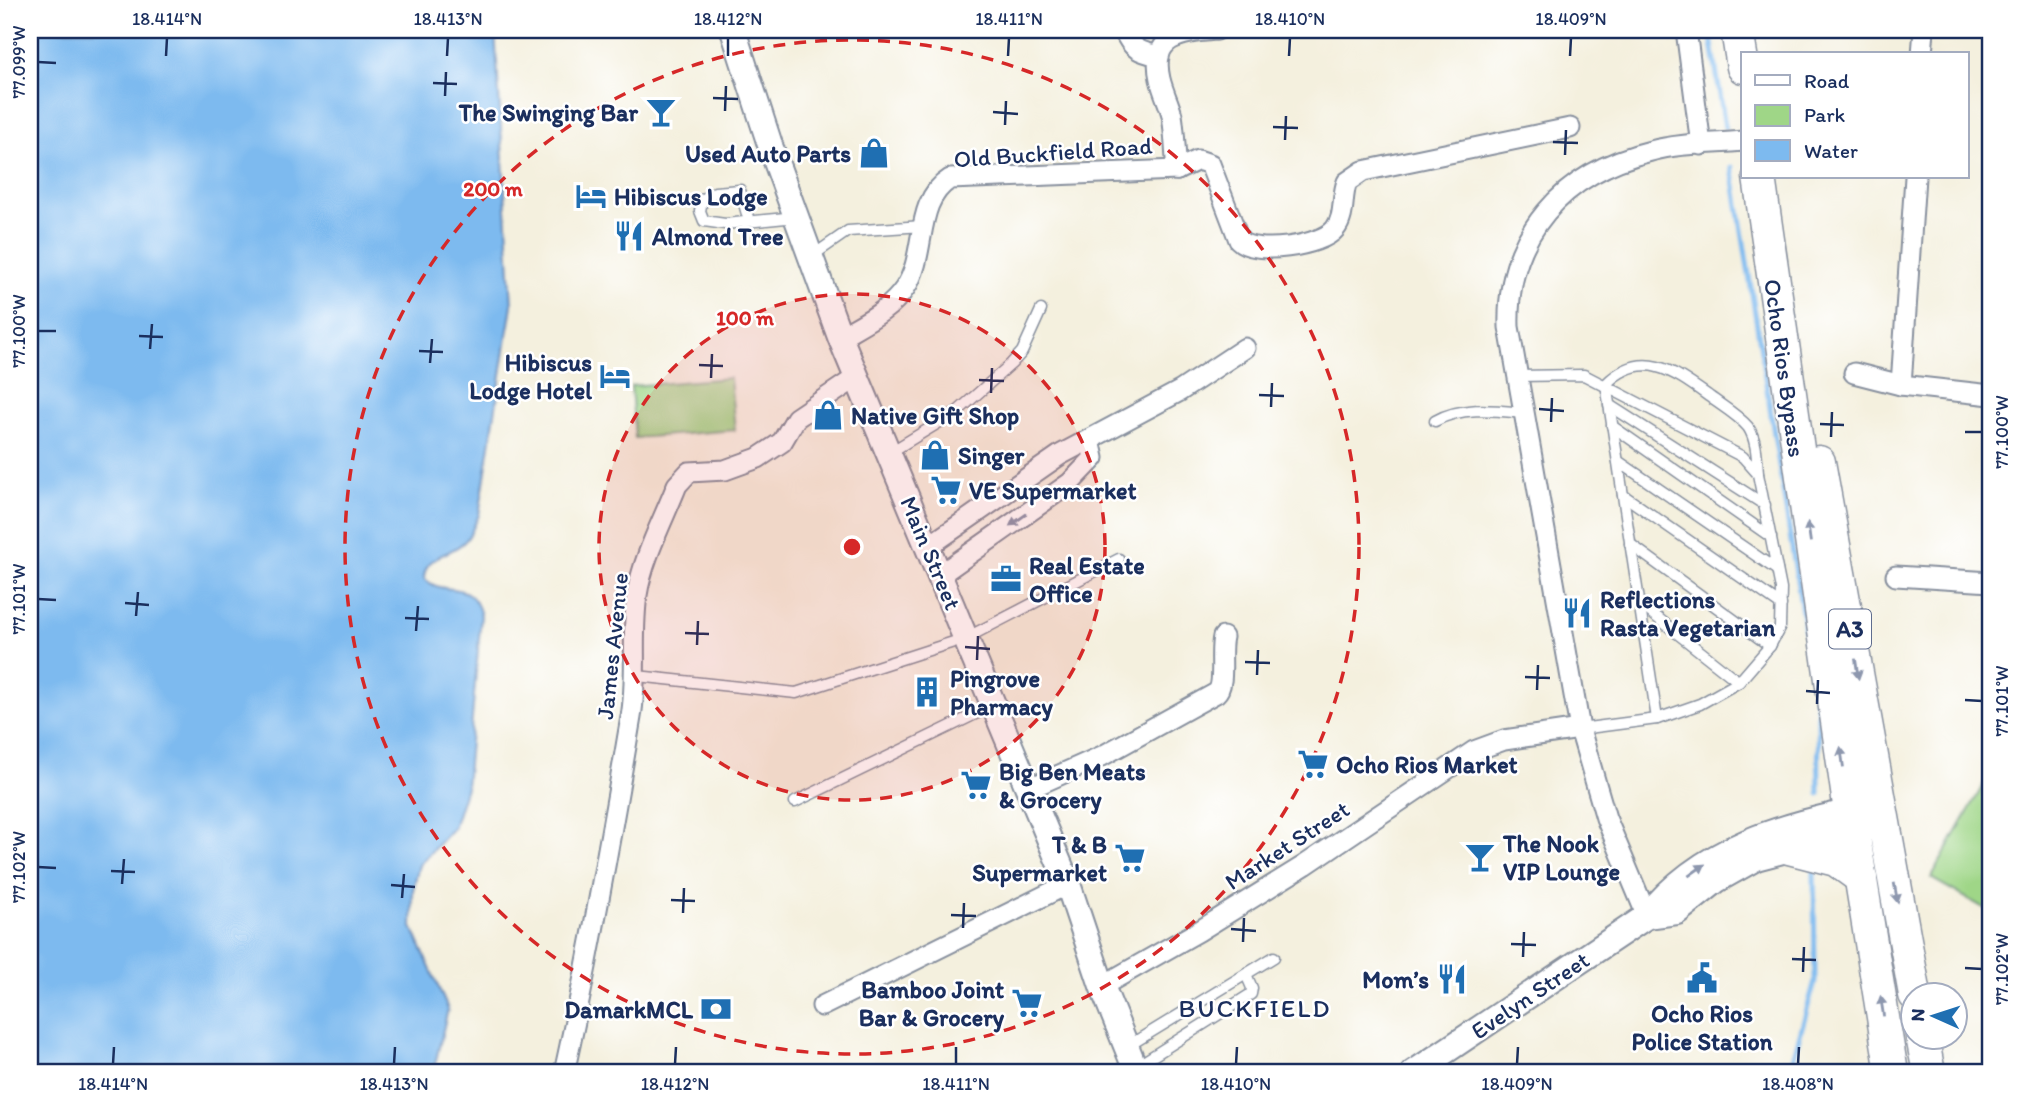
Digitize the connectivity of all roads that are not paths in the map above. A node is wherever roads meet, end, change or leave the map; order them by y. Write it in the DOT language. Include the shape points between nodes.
graph roads {
  1 [pos="733,30"];
  2 [pos="1124,30"];
  3 [pos="1217,30"];
  4 [pos="1686,30"];
  5 [pos="1737,30"];
  6 [pos="1924,30"];
  7 [pos="1922,52"];
  8 [pos="1741,55"];
  9 [pos="1159,56"];
  10 [pos="1570,128"];
  11 [pos="1741,141"];
  12 [pos="1701,145"];
  13 [pos="1177,170"];
  14 [pos="1759,178"];
  15 [pos="1914,178"];
  16 [pos="796,217"];
  17 [pos="749,221"];
  18 [pos="923,226"];
  19 [pos="811,256"];
  20 [pos="1041,310"];
  21 [pos="840,337"];
  22 [pos="1245,348"];
  23 [pos="1854,373"];
  24 [pos="1518,376"];
  25 [pos="856,377"];
  26 [pos="1606,384"];
  27 [pos="1901,385"];
  28 [pos="1991,395"];
  29 [pos="1609,405"];
  30 [pos="1523,413"];
  31 [pos="1435,421"];
  32 [pos="1612,426"];
  33 [pos="1090,440"];
  34 [pos="888,453"];
  35 [pos="1618,461"];
  36 [pos="1758,474"];
  37 [pos="1623,495"];
  38 [pos="1765,505"];
  39 [pos="1771,537"];
  40 [pos="1630,544"];
  41 [pos="929,546"];
  42 [pos="1119,559"];
  43 [pos="1777,570"];
  44 [pos="941,574"];
  45 [pos="1896,576"];
  46 [pos="1991,582"];
  47 [pos="1640,604"];
  48 [pos="1781,605"];
  49 [pos="1223,637"];
  50 [pos="966,638"];
  51 [pos="1770,646"];
  52 [pos="637,677"];
  53 [pos="1739,682"];
  54 [pos="993,705"];
  55 [pos="1657,719"];
  56 [pos="1580,729"];
  57 [pos="1028,789"];
  58 [pos="795,803"];
  59 [pos="1867,818"];
  60 [pos="1789,848"];
  61 [pos="1861,878"];
  62 [pos="1068,884"];
  63 [pos="1647,916"];
  64 [pos="1274,957"];
  65 [pos="1246,974"];
  66 [pos="1911,981"];
  67 [pos="1102,986"];
  68 [pos="822,1006"];
  69 [pos="1925,1050"];
  70 [pos="1139,1066"];
  71 [pos="564,1073"];
  72 [pos="1413,1073"];
  73 [pos="1892,1073"];
  74 [pos="1929,1073"];
  1 -- 16 [label="street, Main Street"];
  2 -- 9 [label="street" via="1137,51"];
  3 -- 9 [label="street" via="1174,37"];
  4 -- 12 [label="street"];
  5 -- 8 [label="main road"];
  6 -- 7 [label="street"];
  9 -- 13 [label="street, Old Buckfield Road" via="1160,80 1172,115"];
  10 -- 13 [label="street" via="1363,171 1346,182 1335,229 1312,240 1269,249 1249,247 1239,240 1210,164 1198,160"];
  11 -- 12 [label="street"];
  12 -- 24 [label="street" via="1650,151 1590,175 1569,188 1544,214 1520,250 1512,276 1509,327"];
  13 -- 18 [label="street, Old Buckfield Road" via="950,179 929,199"];
  14 -- 59 [label="main road, Ocho Rios Bypass / A3" via="1770,267 1805,392 1841,574"];
  15 -- 27 [label="street"];
  16 -- 17 [label="lane"];
  16 -- 19 [label="street, Main Street"];
  17 -- 17 [label="lane" via="704,221 702,200 715,192 740,190"];
  18 -- 19 [label="lane" via="848,231"];
  18 -- 21 [label="street, Old Buckfield Road" via="906,287 891,304"];
  19 -- 21 [label="street, Main Street"];
  20 -- 34 [label="lane" via="1022,352 1011,364 958,411"];
  21 -- 25 [label="street, Main Street"];
  22 -- 33 [label="street" via="1180,391"];
  23 -- 27 [label="street"];
  24 -- 26 [label="lane" via="1584,375"];
  24 -- 30 [label="street"];
  25 -- 34 [label="street, Main Street"];
  25 -- 52 [label="street, James Avenue" via="796,418 782,442 758,458 726,470 689,472 677,485 637,594"];
  26 -- 29 [label="lane"];
  26 -- 36 [label="lane" via="1743,457"];
  26 -- 36 [label="lane" via="1616,374 1644,365 1674,371 1748,428 1757,452"];
  27 -- 28 [label="street"];
  29 -- 32 [label="lane"];
  29 -- 38 [label="lane"];
  30 -- 31 [label="lane" via="1482,409"];
  30 -- 56 [label="street"];
  32 -- 35 [label="lane"];
  32 -- 39 [label="lane"];
  33 -- 41 [label="street" via="1060,455"];
  33 -- 44 [label="street, one-way" via="1094,458 1070,483"];
  34 -- 41 [label="street, Main Street"];
  35 -- 37 [label="lane"];
  35 -- 43 [label="lane"];
  36 -- 38 [label="lane"];
  37 -- 40 [label="lane"];
  37 -- 48 [label="lane"];
  38 -- 39 [label="lane"];
  39 -- 43 [label="lane"];
  40 -- 47 [label="lane"];
  40 -- 51 [label="lane"];
  41 -- 44 [label="street, Main Street"];
  42 -- 50 [label="lane"];
  43 -- 48 [label="lane"];
  44 -- 50 [label="street, Main Street"];
  45 -- 46 [label="street"];
  47 -- 53 [label="lane"];
  47 -- 55 [label="lane"];
  48 -- 51 [label="lane" via="1780,627"];
  49 -- 57 [label="street" via="1219,653 1222,685 1216,693 1101,756"];
  50 -- 52 [label="lane" via="796,693"];
  50 -- 54 [label="street, Main Street"];
  51 -- 53 [label="lane"];
  52 -- 71 [label="street, James Avenue" via="590,954"];
  53 -- 55 [label="lane" via="1700,704"];
  54 -- 57 [label="street, Main Street"];
  54 -- 58 [label="lane"];
  55 -- 56 [label="lane"];
  56 -- 63 [label="street" via="1609,828"];
  56 -- 67 [label="street, Market Street" via="1504,740 1474,751 1305,865"];
  57 -- 62 [label="street, Main Street"];
  59 -- 60 [label="street, Evelyn Street"];
  59 -- 61 [label="main road, Ocho Rios Bypass / A3"];
  63 -- 59 [label="street, Evelyn Street, one-way" via="1665,893 1748,839"];
  59 -- 66 [label="main road, Ocho Rios Bypass / A3, one-way"];
  60 -- 61 [label="main road" via="1836,860"];
  60 -- 63 [label="street, Evelyn Street" via="1746,863 1677,912"];
  73 -- 61 [label="main road, Ocho Rios Bypass / A3, one-way"];
  62 -- 67 [label="street, Main Street"];
  62 -- 68 [label="street"];
  63 -- 72 [label="street, Evelyn Street"];
  64 -- 65 [label="lane"];
  65 -- 70 [label="lane"];
  65 -- 70 [label="lane" via="1251,995"];
  67 -- 70 [label="street, Main Street"];
  69 -- 74 [label="main road"];
}
